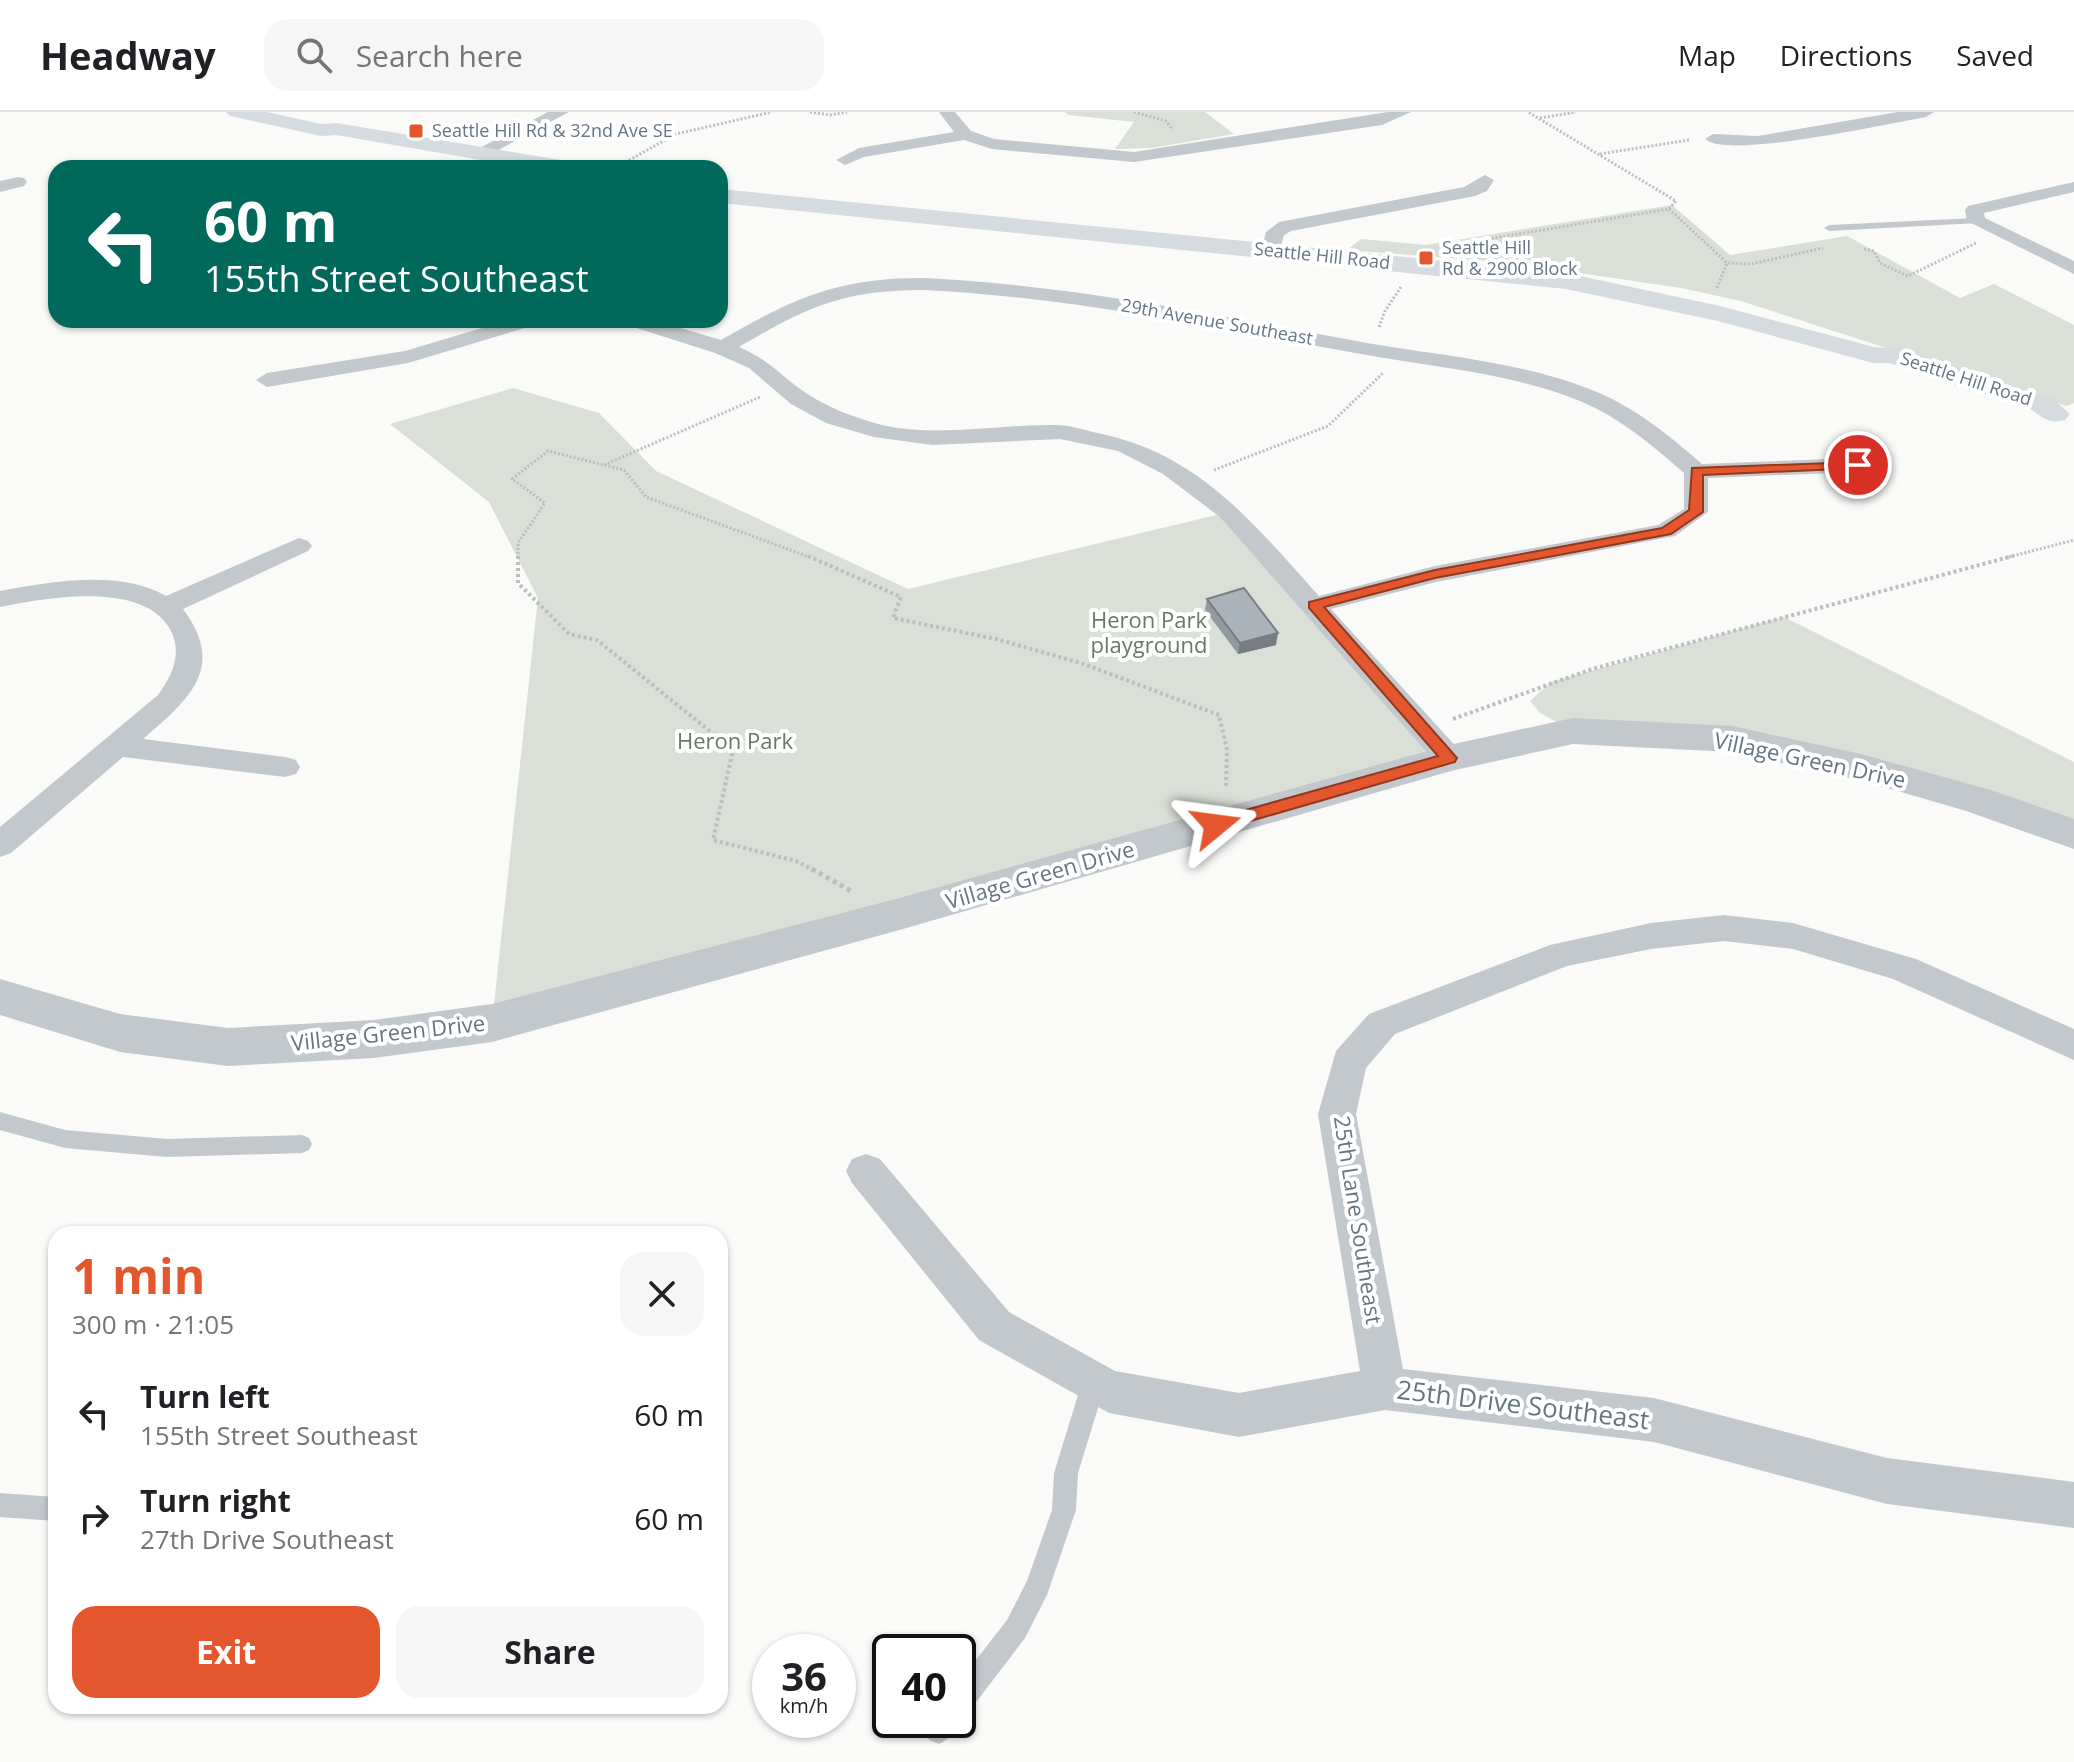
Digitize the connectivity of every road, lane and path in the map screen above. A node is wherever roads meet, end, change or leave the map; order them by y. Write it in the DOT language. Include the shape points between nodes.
graph roads {
  1 [pos="237,112"];
  2 [pos="269,112"];
  3 [pos="561,112"];
  4 [pos="772,112"];
  5 [pos="810,112"];
  6 [pos="847,112"];
  7 [pos="947,112"];
  8 [pos="1403,112"];
  9 [pos="1528,112"];
  10 [pos="1576,112"];
  11 [pos="1926,112"];
  12 [pos="1539,118"];
  13 [pos="336,129"];
  14 [pos="965,135"];
  15 [pos="1713,139"];
  16 [pos="481,152"];
  17 [pos="1599,155"];
  18 [pos="524,160"];
  19 [pos="629,160"];
  20 [pos="845,160"];
  21 [pos="1485,180"];
  22 [pos="2074,187"];
  23 [pos="728,189"];
  24 [pos="728,197"];
  25 [pos="763,198"];
  26 [pos="1669,209"];
  27 [pos="1976,221"];
  28 [pos="1829,228"];
  29 [pos="1999,232"];
  30 [pos="1458,244"];
  31 [pos="1824,248"];
  32 [pos="1863,248"];
  33 [pos="1271,251"];
  34 [pos="1727,263"];
  35 [pos="2074,268"];
  36 [pos="1403,274"];
  37 [pos="1716,292"];
  38 [pos="504,328"];
  39 [pos="657,328"];
  40 [pos="723,348"];
  41 [pos="1368,349"];
  42 [pos="1399,355"];
  43 [pos="267,380"];
  44 [pos="785,386"];
  45 [pos="2064,417"];
  46 [pos="603,465"];
  47 [pos="1858,465"];
  48 [pos="1696,471"];
  49 [pos="1187,480"];
  50 [pos="2074,540"];
  51 [pos="299,546"];
  52 [pos="0,599"];
  53 [pos="1314,605"];
  54 [pos="164,607"];
  55 [pos="119,746"];
  56 [pos="1449,758"];
  57 [pos="285,767"];
  58 [pos="1226,793"];
  59 [pos="2074,834"];
  60 [pos="0,845"];
  61 [pos="896,915"];
  62 [pos="0,997"];
  63 [pos="2074,1045"];
  64 [pos="0,1121"];
  65 [pos="302,1144"];
  66 [pos="866,1171"];
  67 [pos="1094,1382"];
  68 [pos="1385,1388"];
  69 [pos="0,1505"];
  70 [pos="2074,1505"];
  71 [pos="48,1508"];
  72 [pos="976,1681"];
  1 -- 13 [label="main road"];
  2 -- 13 [label="main road"];
  3 -- 16 [label="street"];
  4 -- 19 [label="path" via="676,134"];
  5 -- 6 [label="path"];
  7 -- 14 [label="street"];
  8 -- 14 [label="street" via="1382,120 1134,157 992,144"];
  9 -- 12 [label="path"];
  10 -- 12 [label="path"];
  11 -- 15 [label="street" via="1758,141"];
  12 -- 17 [label="path"];
  13 -- 16 [label="main road"];
  14 -- 20 [label="street"];
  15 -- 17 [label="path"];
  16 -- 18 [label="main road"];
  17 -- 26 [label="path" via="1676,201"];
  21 -- 33 [label="street" via="1469,192 1298,222 1275,232"];
  22 -- 27 [label="street" via="1974,210"];
  23 -- 25 [label="main road, Seattle Hill Road"];
  24 -- 25 [label="main road, Seattle Hill Road"];
  25 -- 33 [label="main road, Seattle Hill Road"];
  26 -- 30 [label="path"];
  26 -- 34 [label="path"];
  27 -- 28 [label="lane"];
  27 -- 29 [label="street"];
  29 -- 32 [label="path" via="1908,276"];
  29 -- 35 [label="street"];
  31 -- 34 [label="path" via="1751,264"];
  33 -- 45 [label="main road, Seattle Hill Road" via="1566,281 1756,320 1873,355 1887,365 2036,414"];
  34 -- 37 [label="path"];
  36 -- 41 [label="path" via="1401,288"];
  38 -- 43 [label="street" via="408,357"];
  39 -- 40 [label="street"];
  40 -- 41 [label="street, 29th Avenue Southeast" via="819,296 904,283 1113,303"];
  40 -- 44 [label="street" via="757,363"];
  41 -- 42 [label="street, 29th Avenue Southeast"];
  42 -- 48 [label="street, 29th Avenue Southeast" via="1572,390 1622,413"];
  42 -- 49 [label="path" via="1328,426"];
  44 -- 46 [label="path"];
  44 -- 49 [label="street" via="834,418 882,432 932,438 1060,432 1125,445"];
  46 -- 58 [label="path" via="624,470 646,497 901,597 893,618 1081,663 1219,715 1227,750"];
  46 -- 61 [label="path" via="548,451 512,479 545,503 518,543 518,583 569,634 597,640 733,750 713,840 796,861"];
  47 -- 48 [label="street"];
  48 -- 53 [label="street" via="1696,512 1666,531 1435,574"];
  49 -- 53 [label="street" via="1229,512"];
  50 -- 56 [label="path" via="1551,682 1448,721"];
  51 -- 54 [label="street"];
  52 -- 54 [label="street" via="67,587 149,597"];
  53 -- 56 [label="street"];
  54 -- 55 [label="street" via="180,619 191,644 189,674 168,702"];
  55 -- 57 [label="street"];
  55 -- 60 [label="street"];
  56 -- 59 [label="street, Village Green Drive" via="1573,731 1732,739 1861,767"];
  56 -- 61 [label="street, Village Green Drive"];
  61 -- 62 [label="street, Village Green Drive" via="492,1023 374,1039 228,1047 120,1033"];
  63 -- 68 [label="street, 25th Lane Southeast" via="1904,969 1793,936 1724,928 1562,954 1382,1024 1349,1062 1337,1114"];
  64 -- 65 [label="lane" via="65,1139 167,1148"];
  66 -- 67 [label="street, 25th Drive Southeast" via="994,1326"];
  67 -- 68 [label="street, 25th Drive Southeast" via="1109,1391 1239,1415"];
  67 -- 72 [label="lane" via="1066,1473 1064,1510 1038,1586 1016,1629"];
  68 -- 70 [label="street, 25th Drive Southeast" via="1654,1420 1887,1481"];
  69 -- 71 [label="lane"];
}
